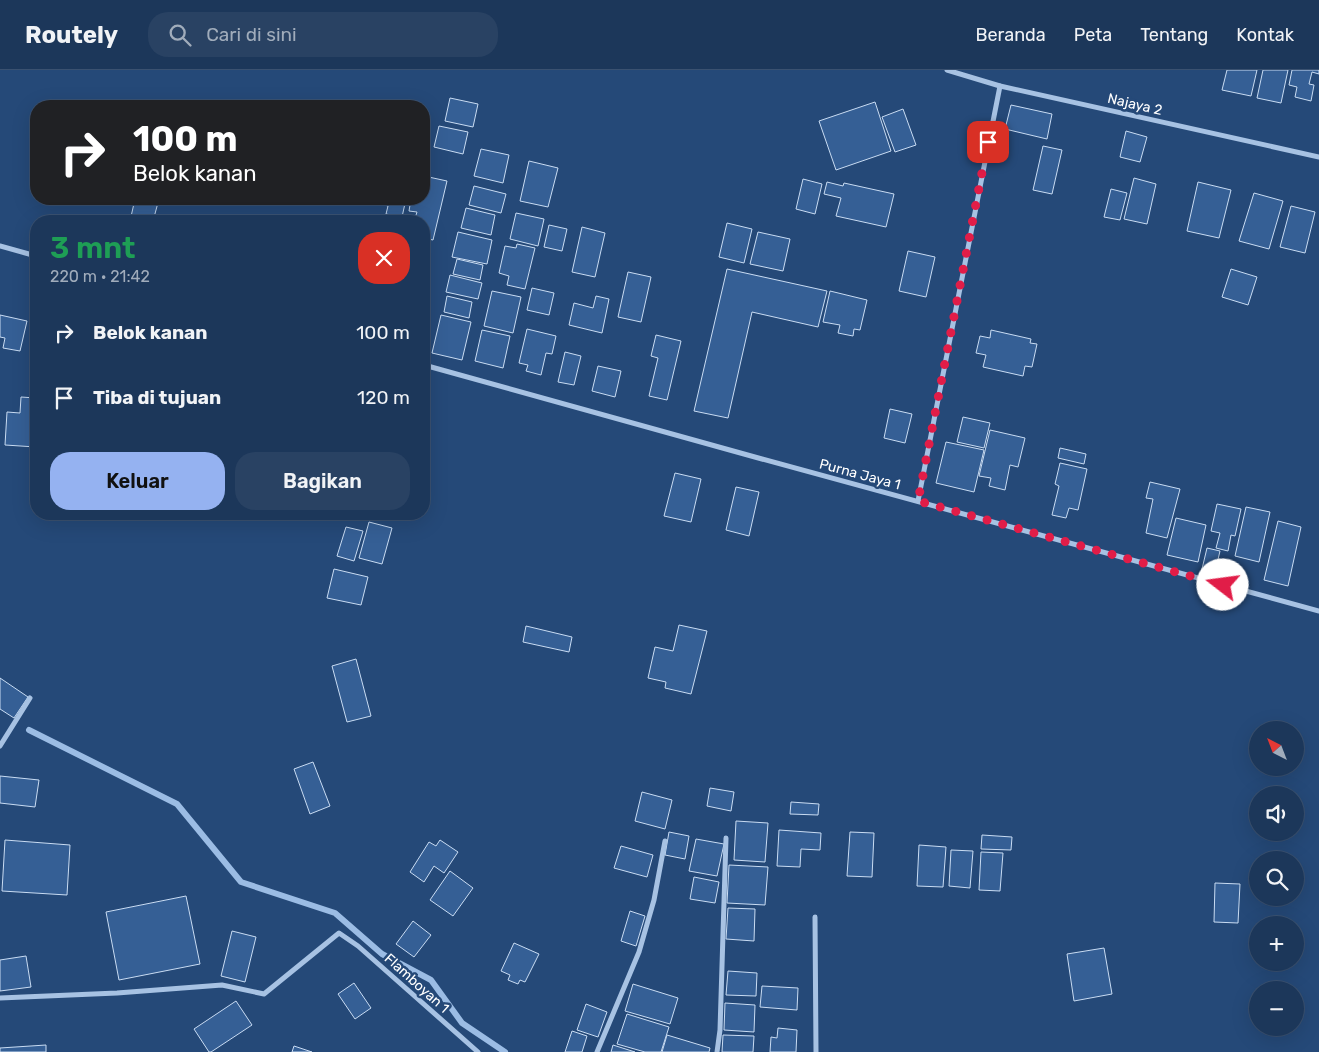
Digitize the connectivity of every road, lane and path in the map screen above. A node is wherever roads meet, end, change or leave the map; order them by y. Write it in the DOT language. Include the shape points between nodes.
graph roads {
  1 [pos="948,70"];
  2 [pos="1000,86"];
  3 [pos="1319,157"];
  4 [pos="0,246"];
  5 [pos="30,254"];
  6 [pos="430,367"];
  7 [pos="918,501"];
  8 [pos="1319,611"];
  9 [pos="30,698"];
  10 [pos="1,745"];
  11 [pos="726,838"];
  12 [pos="665,841"];
  13 [pos="815,917"];
  14 [pos="0,998"];
  15 [pos="478,1052"];
  16 [pos="597,1052"];
  17 [pos="717,1052"];
  18 [pos="816,1052"];
  1 -- 2 [label="street, Najaya 2"];
  2 -- 3 [label="street, Najaya 2"];
  2 -- 7 [label="street"];
  4 -- 5 [label="street"];
  6 -- 7 [label="street, Purna Jaya 1"];
  7 -- 8 [label="street, Purna Jaya 1"];
  9 -- 10 [label="street"];
  11 -- 17 [label="street"];
  12 -- 16 [label="street" via="654,900 639,952"];
  13 -- 18 [label="street"];
  14 -- 15 [label="street, Flamboyan 1" via="222,985 264,994 339,933"];
}
